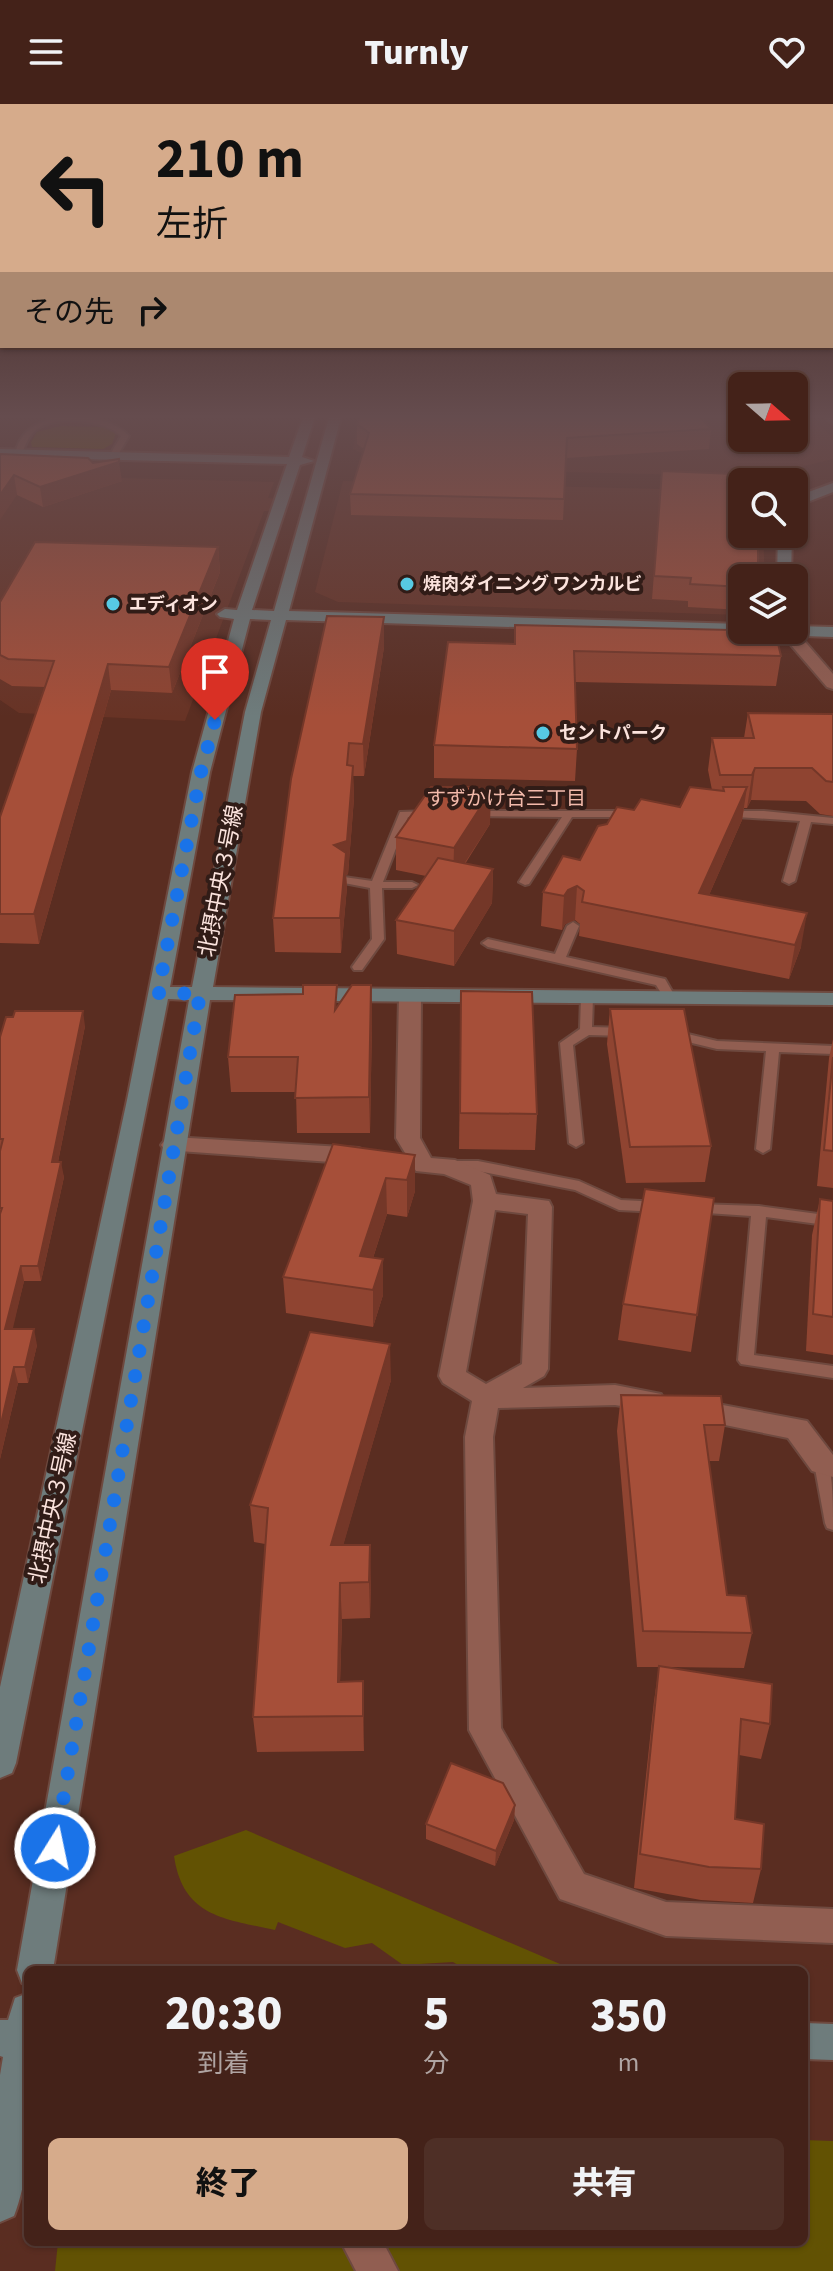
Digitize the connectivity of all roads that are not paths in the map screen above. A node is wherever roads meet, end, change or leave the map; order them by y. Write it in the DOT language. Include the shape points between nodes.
graph roads {
  1 [pos="272,515"];
  2 [pos="306,515"];
  3 [pos="234,615"];
  4 [pos="279,616"];
  5 [pos="728,629"];
  6 [pos="808,631"];
  7 [pos="833,632"];
  8 [pos="798,644"];
  9 [pos="833,684"];
  10 [pos="449,814"];
  11 [pos="464,814"];
  12 [pos="569,814"];
  13 [pos="718,814"];
  14 [pos="806,820"];
  15 [pos="833,821"];
  16 [pos="634,824"];
  17 [pos="344,880"];
  18 [pos="789,881"];
  19 [pos="525,882"];
  20 [pos="376,885"];
  21 [pos="412,885"];
  22 [pos="573,926"];
  23 [pos="488,943"];
  24 [pos="559,959"];
  25 [pos="358,967"];
  26 [pos="158,993"];
  27 [pos="200,994"];
  28 [pos="410,997"];
  29 [pos="587,997"];
  30 [pos="670,998"];
  31 [pos="833,999"];
  32 [pos="586,1031"];
  33 [pos="773,1049"];
  34 [pos="833,1050"];
  35 [pos="576,1143"];
  36 [pos="173,1145"];
  37 [pos="763,1149"];
  38 [pos="436,1166"];
  39 [pos="485,1201"];
  40 [pos="759,1211"];
  41 [pos="833,1221"];
  42 [pos="833,1372"];
  43 [pos="486,1397"];
  44 [pos="828,1465"];
  45 [pos="833,1523"];
  46 [pos="0,1763"];
  47 [pos="833,1926"];
  48 [pos="36,1966"];
  49 [pos="21,2034"];
  50 [pos="808,2041"];
  51 [pos="833,2042"];
  52 [pos="0,2202"];
  53 [pos="363,2246"];
  54 [pos="378,2271"];
  1 -- 3 [label="street, 北摂中央３号線"];
  2 -- 4 [label="street, 北摂中央３号線"];
  3 -- 4 [label="street"];
  3 -- 26 [label="street, 北摂中央３号線"];
  4 -- 5 [label="street"];
  4 -- 27 [label="street, 北摂中央３号線" via="253,712"];
  6 -- 7 [label="street"];
  8 -- 9 [label="street"];
  10 -- 20 [label="lane" via="404,814"];
  11 -- 12 [label="lane"];
  12 -- 16 [label="lane" via="642,814"];
  12 -- 19 [label="lane"];
  13 -- 14 [label="lane"];
  14 -- 15 [label="lane"];
  14 -- 18 [label="lane"];
  17 -- 20 [label="lane"];
  20 -- 21 [label="lane"];
  20 -- 25 [label="lane" via="378,939"];
  22 -- 24 [label="lane"];
  23 -- 24 [label="lane"];
  24 -- 30 [label="lane" via="661,982"];
  26 -- 27 [label="street"];
  26 -- 46 [label="street, 北摂中央３号線"];
  27 -- 28 [label="street"];
  27 -- 36 [label="street, 北摂中央３号線"];
  28 -- 29 [label="street"];
  28 -- 38 [label="street" via="408,1138"];
  29 -- 30 [label="street"];
  29 -- 32 [label="lane"];
  30 -- 31 [label="street"];
  32 -- 33 [label="lane"];
  32 -- 35 [label="lane" via="566,1043"];
  33 -- 34 [label="lane"];
  33 -- 37 [label="lane"];
  36 -- 38 [label="street" via="386,1157"];
  36 -- 48 [label="street, 北摂中央３号線"];
  38 -- 39 [label="street" via="482,1181"];
  38 -- 40 [label="lane" via="478,1166 579,1186 619,1205"];
  39 -- 43 [label="street" via="452,1376"];
  39 -- 43 [label="street" via="540,1207 535,1369"];
  40 -- 41 [label="lane"];
  40 -- 42 [label="lane" via="746,1360"];
  43 -- 44 [label="street" via="615,1395 797,1429"];
  43 -- 47 [label="street" via="479,1437 485,1730 572,1887 666,1919"];
  44 -- 45 [label="lane"];
  49 -- 52 [label="street"];
  50 -- 51 [label="street"];
  53 -- 54 [label="street"];
}
